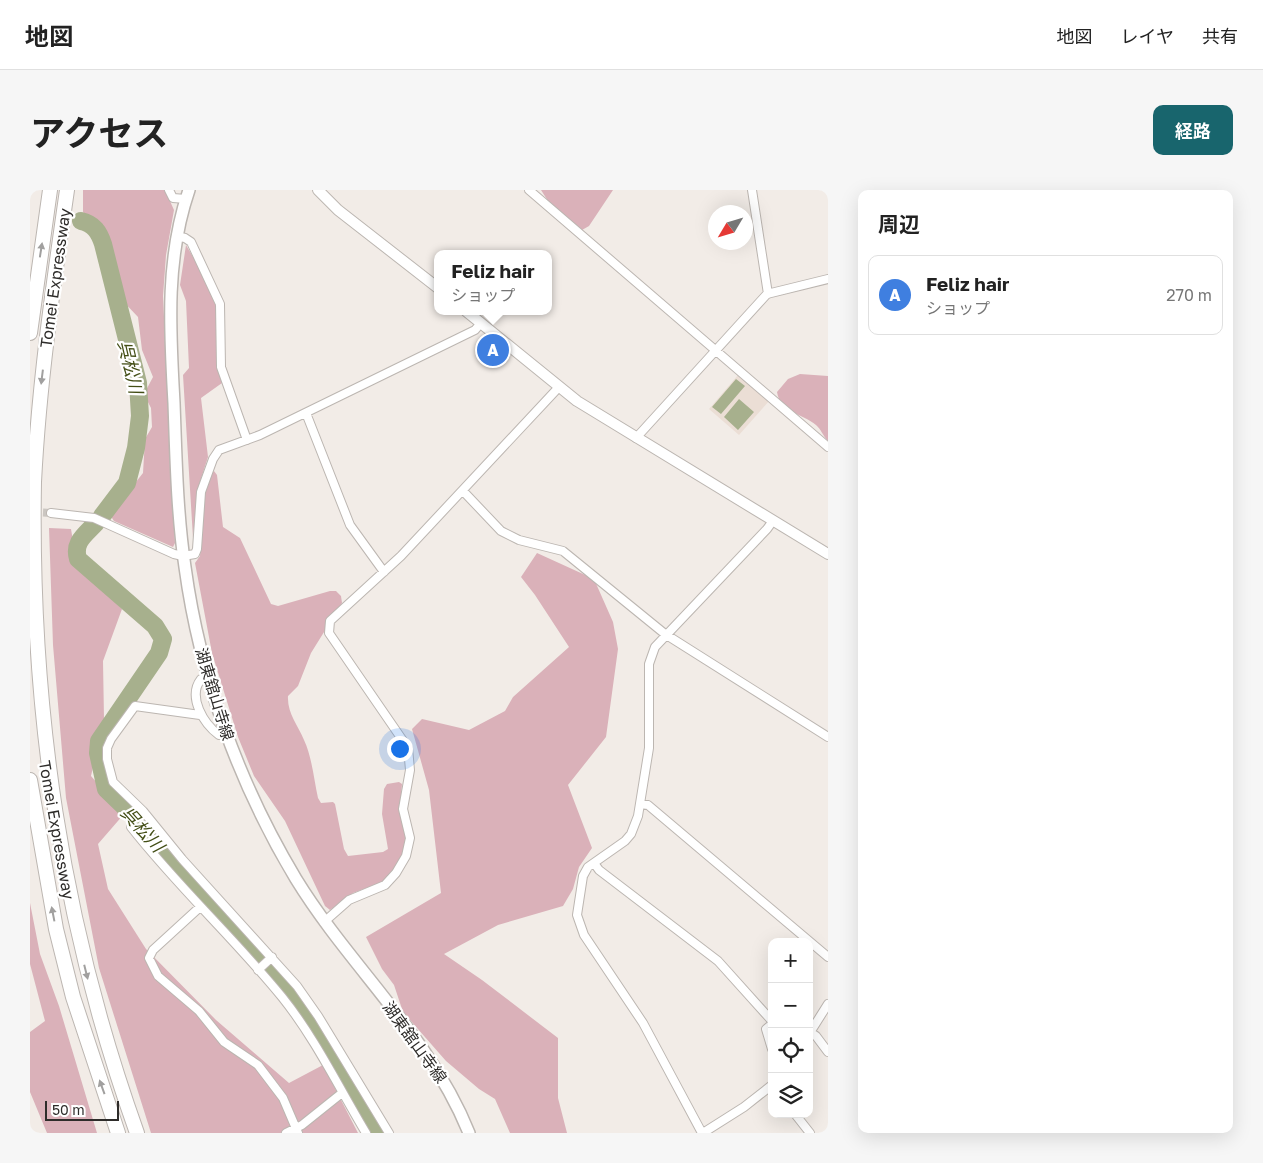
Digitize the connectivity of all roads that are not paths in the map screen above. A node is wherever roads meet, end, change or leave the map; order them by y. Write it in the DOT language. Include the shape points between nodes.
graph roads {
  1 [pos="50,190"];
  2 [pos="67,190"];
  3 [pos="169,190"];
  4 [pos="318,190"];
  5 [pos="529,190"];
  6 [pos="752,190"];
  7 [pos="187,194"];
  8 [pos="176,236"];
  9 [pos="828,279"];
  10 [pos="434,285"];
  11 [pos="768,294"];
  12 [pos="471,315"];
  13 [pos="481,323"];
  14 [pos="30,332"];
  15 [pos="715,350"];
  16 [pos="559,387"];
  17 [pos="306,413"];
  18 [pos="636,438"];
  19 [pos="247,440"];
  20 [pos="828,447"];
  21 [pos="463,491"];
  22 [pos="51,513"];
  23 [pos="772,522"];
  24 [pos="828,554"];
  25 [pos="183,556"];
  26 [pos="384,572"];
  27 [pos="665,634"];
  28 [pos="208,677"];
  29 [pos="200,716"];
  30 [pos="226,733"];
  31 [pos="828,737"];
  32 [pos="30,780"];
  33 [pos="640,804"];
  34 [pos="131,827"];
  35 [pos="594,863"];
  36 [pos="200,907"];
  37 [pos="324,922"];
  38 [pos="828,957"];
  39 [pos="271,958"];
  40 [pos="258,970"];
  41 [pos="828,1004"];
  42 [pos="768,1017"];
  43 [pos="813,1021"];
  44 [pos="813,1034"];
  45 [pos="828,1052"];
  46 [pos="768,1088"];
  47 [pos="342,1093"];
  48 [pos="798,1118"];
  49 [pos="297,1131"];
  50 [pos="118,1133"];
  51 [pos="137,1133"];
  52 [pos="286,1133"];
  53 [pos="366,1133"];
  54 [pos="388,1133"];
  55 [pos="469,1133"];
  56 [pos="702,1133"];
  57 [pos="810,1133"];
  14 -- 1 [label="highway, Tomei Expressway, one-way"];
  2 -- 51 [label="highway, Tomei Expressway, one-way" via="40,392 35,471 32,542 37,676 47,776 74,924 109,1054"];
  3 -- 7 [label="street" via="173,198"];
  4 -- 10 [label="street" via="338,210"];
  5 -- 15 [label="street"];
  6 -- 11 [label="street"];
  7 -- 8 [label="main road, 湖東舘山寺線"];
  8 -- 19 [label="street" via="191,242 217,294 222,314 221,367"];
  8 -- 25 [label="main road, 湖東舘山寺線" via="170,276 170,316"];
  9 -- 11 [label="street"];
  11 -- 15 [label="street"];
  12 -- 13 [label="street"];
  13 -- 16 [label="street"];
  13 -- 17 [label="street" via="475,330"];
  15 -- 18 [label="street"];
  15 -- 20 [label="street"];
  16 -- 18 [label="street"];
  16 -- 21 [label="street"];
  17 -- 19 [label="street"];
  17 -- 26 [label="street" via="350,525"];
  18 -- 23 [label="street"];
  19 -- 25 [label="street" via="224,447 215,454 201,492 196,552"];
  21 -- 26 [label="street"];
  21 -- 27 [label="street" via="501,531 519,540 563,551"];
  22 -- 25 [label="street" via="94,518"];
  23 -- 24 [label="street"];
  23 -- 27 [label="street"];
  25 -- 28 [label="main road, 湖東舘山寺線" via="192,612"];
  26 -- 37 [label="street" via="330,622 329,633 408,748 410,770 403,809 409,847 391,879 377,889 349,900"];
  27 -- 31 [label="street"];
  27 -- 33 [label="street" via="655,646 649,664 649,748"];
  28 -- 29 [label="street" via="200,679 196,688"];
  28 -- 30 [label="main road, 湖東舘山寺線"];
  29 -- 30 [label="street" via="219,735"];
  29 -- 39 [label="street" via="136,706 109,743 106,754 110,776"];
  30 -- 37 [label="main road, 湖東舘山寺線" via="271,835"];
  50 -- 32 [label="highway, Tomei Expressway, one-way" via="70,987 41,852"];
  33 -- 35 [label="street" via="631,834"];
  33 -- 38 [label="street" via="648,806"];
  34 -- 36 [label="street"];
  35 -- 42 [label="street" via="718,961"];
  35 -- 56 [label="street" via="580,885 577,904 579,925 643,1023"];
  36 -- 40 [label="street"];
  36 -- 49 [label="street" via="152,950 149,958 152,967 229,1046 258,1065 283,1098"];
  37 -- 55 [label="main road, 湖東舘山寺線" via="423,1048 444,1081"];
  39 -- 40 [label="street"];
  39 -- 54 [label="street" via="312,1005"];
  40 -- 47 [label="street" via="296,1016"];
  41 -- 43 [label="street"];
  44 -- 45 [label="street"];
  46 -- 56 [label="street"];
  47 -- 49 [label="street"];
  47 -- 53 [label="street"];
  48 -- 57 [label="street"];
  49 -- 52 [label="street"];
}
